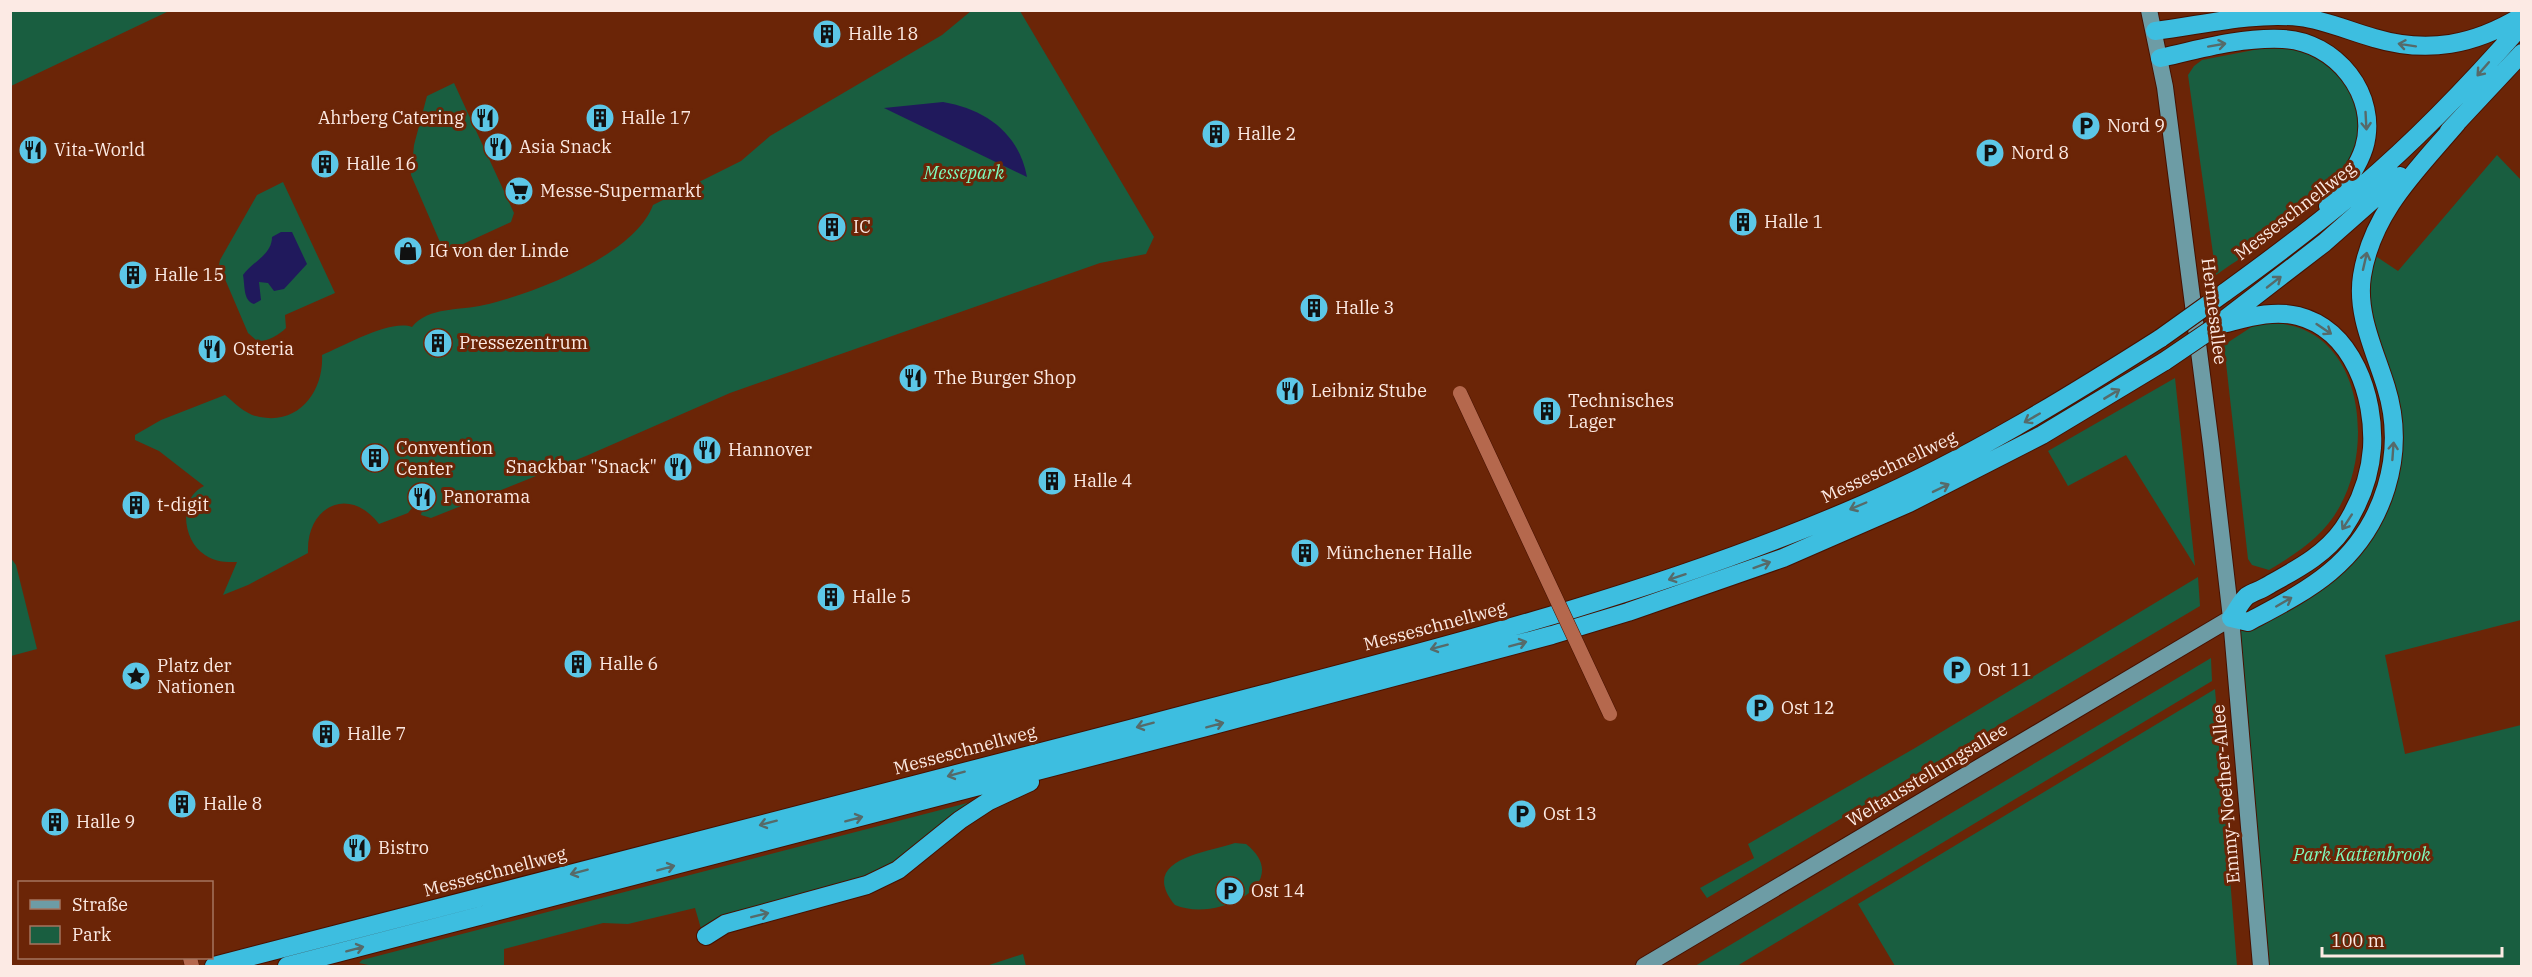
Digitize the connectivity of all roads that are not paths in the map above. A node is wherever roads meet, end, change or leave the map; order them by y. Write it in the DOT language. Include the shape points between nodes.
graph roads {
  1 [pos="2149,10"];
  2 [pos="2522,16"];
  3 [pos="2522,25"];
  4 [pos="2155,31"];
  5 [pos="2522,53"];
  6 [pos="2160,58"];
  7 [pos="2457,123"];
  8 [pos="2313,227"];
  9 [pos="2224,322"];
  10 [pos="1460,393"];
  11 [pos="2231,618"];
  12 [pos="1610,714"];
  13 [pos="1077,761"];
  14 [pos="706,936"];
  15 [pos="293,965"];
  16 [pos="214,966"];
  17 [pos="318,966"];
  18 [pos="1644,966"];
  19 [pos="2261,966"];
  1 -- 4 [label="main road, Hermesallee"];
  2 -- 4 [label="highway, one-way" via="2475,39 2431,47 2398,44 2327,23 2277,16"];
  3 -- 8 [label="highway, Messeschnellweg, one-way" via="2445,109"];
  4 -- 6 [label="main road, Hermesallee"];
  5 -- 7 [label="highway"];
  6 -- 8 [label="highway, one-way" via="2235,42 2281,39 2309,43 2350,75 2363,101 2365,146 2350,176"];
  6 -- 11 [label="main road, Hermesallee"];
  9 -- 7 [label="highway, one-way" via="2332,237"];
  11 -- 7 [label="highway, one-way" via="2248,622 2328,574 2353,550 2377,514 2391,468 2394,435 2390,401 2368,335 2361,279 2381,216"];
  8 -- 16 [label="highway, Messeschnellweg, one-way, bridge" via="2161,338 2033,417 1892,491 1777,540 1623,595 1375,664"];
  9 -- 11 [label="highway, one-way" via="2283,313 2309,319 2330,332 2356,366 2367,399 2372,435 2365,486 2341,531 2315,558 2246,597"];
  13 -- 9 [label="highway, one-way, bridge" via="1552,635 1707,586 1863,524 1954,481 2042,435"];
  10 -- 12 [label="street, bridge"];
  11 -- 18 [label="main road, Weltausstellungsallee"];
  11 -- 19 [label="main road, Emmy-Noether-Allee"];
  14 -- 13 [label="highway, one-way" via="725,924 867,885 898,870 989,801"];
  15 -- 13 [label="highway, one-way"];
  15 -- 17 [label="highway"];
}
